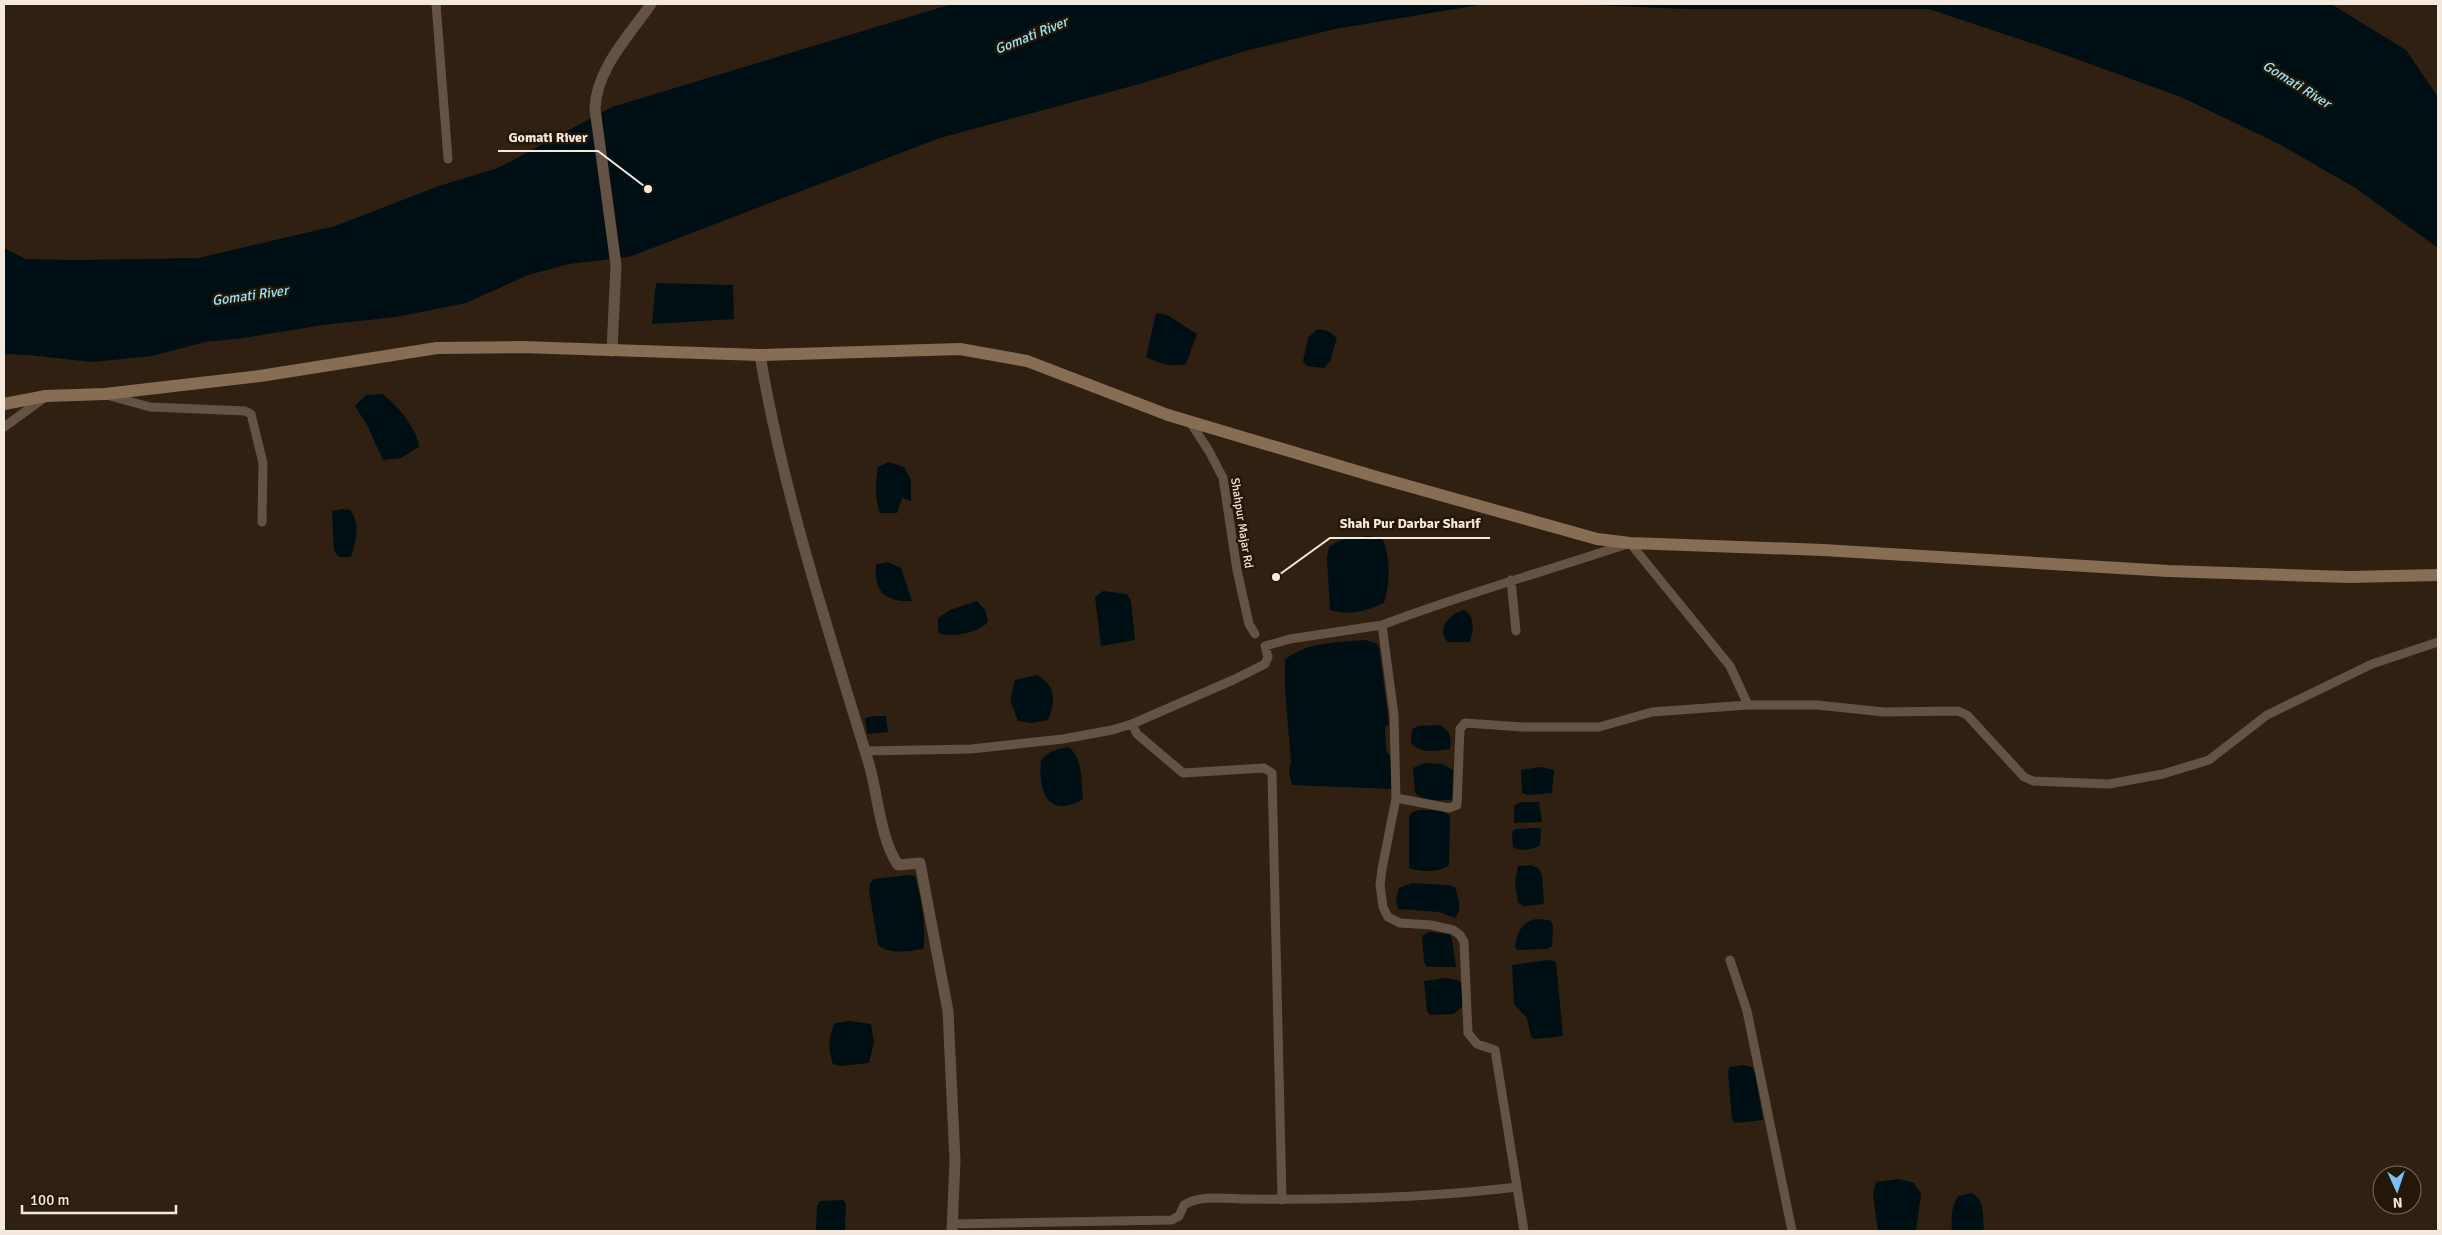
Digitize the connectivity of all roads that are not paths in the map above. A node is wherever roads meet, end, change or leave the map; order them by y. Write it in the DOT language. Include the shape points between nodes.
graph roads {
  1 [pos="436,4"];
  2 [pos="651,4"];
  3 [pos="448,160"];
  4 [pos="612,351"];
  5 [pos="760,355"];
  6 [pos="106,394"];
  7 [pos="46,396"];
  8 [pos="4,404"];
  9 [pos="1190,422"];
  10 [pos="4,427"];
  11 [pos="262,522"];
  12 [pos="1630,543"];
  13 [pos="2438,575"];
  14 [pos="1512,580"];
  15 [pos="1382,625"];
  16 [pos="1516,631"];
  17 [pos="1255,634"];
  18 [pos="2438,642"];
  19 [pos="1748,705"];
  20 [pos="1132,724"];
  21 [pos="865,751"];
  22 [pos="1396,798"];
  23 [pos="1730,960"];
  24 [pos="1517,1187"];
  25 [pos="1282,1200"];
  26 [pos="952,1228"];
  27 [pos="1524,1231"];
  28 [pos="1792,1231"];
  1 -- 3 [label="street"];
  2 -- 4 [label="street" via="601,76 596,92 595,109 616,266"];
  4 -- 5 [label="main road"];
  4 -- 6 [label="main road" via="437,348 260,376"];
  5 -- 9 [label="main road" via="960,349 1027,362"];
  5 -- 21 [label="street" via="784,471"];
  6 -- 7 [label="main road"];
  6 -- 11 [label="street" via="150,407 245,411 251,414 263,463"];
  7 -- 8 [label="main road"];
  7 -- 10 [label="street"];
  9 -- 12 [label="main road" via="1566,532"];
  9 -- 17 [label="street, Shahpur Majar Rd" via="1223,478 1237,570 1249,624"];
  12 -- 13 [label="main road" via="1823,550 2177,571 2349,577"];
  12 -- 14 [label="street"];
  12 -- 19 [label="street" via="1730,666"];
  14 -- 15 [label="street"];
  14 -- 16 [label="street"];
  15 -- 20 [label="street" via="1290,639 1266,646 1268,657 1265,664"];
  15 -- 22 [label="street" via="1394,714"];
  18 -- 19 [label="street" via="2372,664 2267,715 2209,760 2163,774 2109,784 2033,781 2024,777 1967,715 1958,711 1884,712 1817,706"];
  19 -- 22 [label="street" via="1652,712 1599,727 1543,728 1465,723 1460,729 1457,805 1449,808"];
  20 -- 21 [label="street" via="1063,738 971,749"];
  20 -- 25 [label="street" via="1137,734 1183,773 1264,768 1272,773"];
  21 -- 26 [label="street" via="890,853 898,865 920,863 948,1011 954,1162"];
  22 -- 24 [label="street" via="1382,869 1382,907 1388,917 1400,923 1453,930 1464,942 1468,1033 1477,1044 1495,1050"];
  23 -- 28 [label="street" via="1747,1011"];
  24 -- 25 [label="street" via="1466,1193"];
  24 -- 27 [label="street"];
  25 -- 26 [label="street" via="1200,1199 1184,1205 1179,1216 1172,1220"];
}
